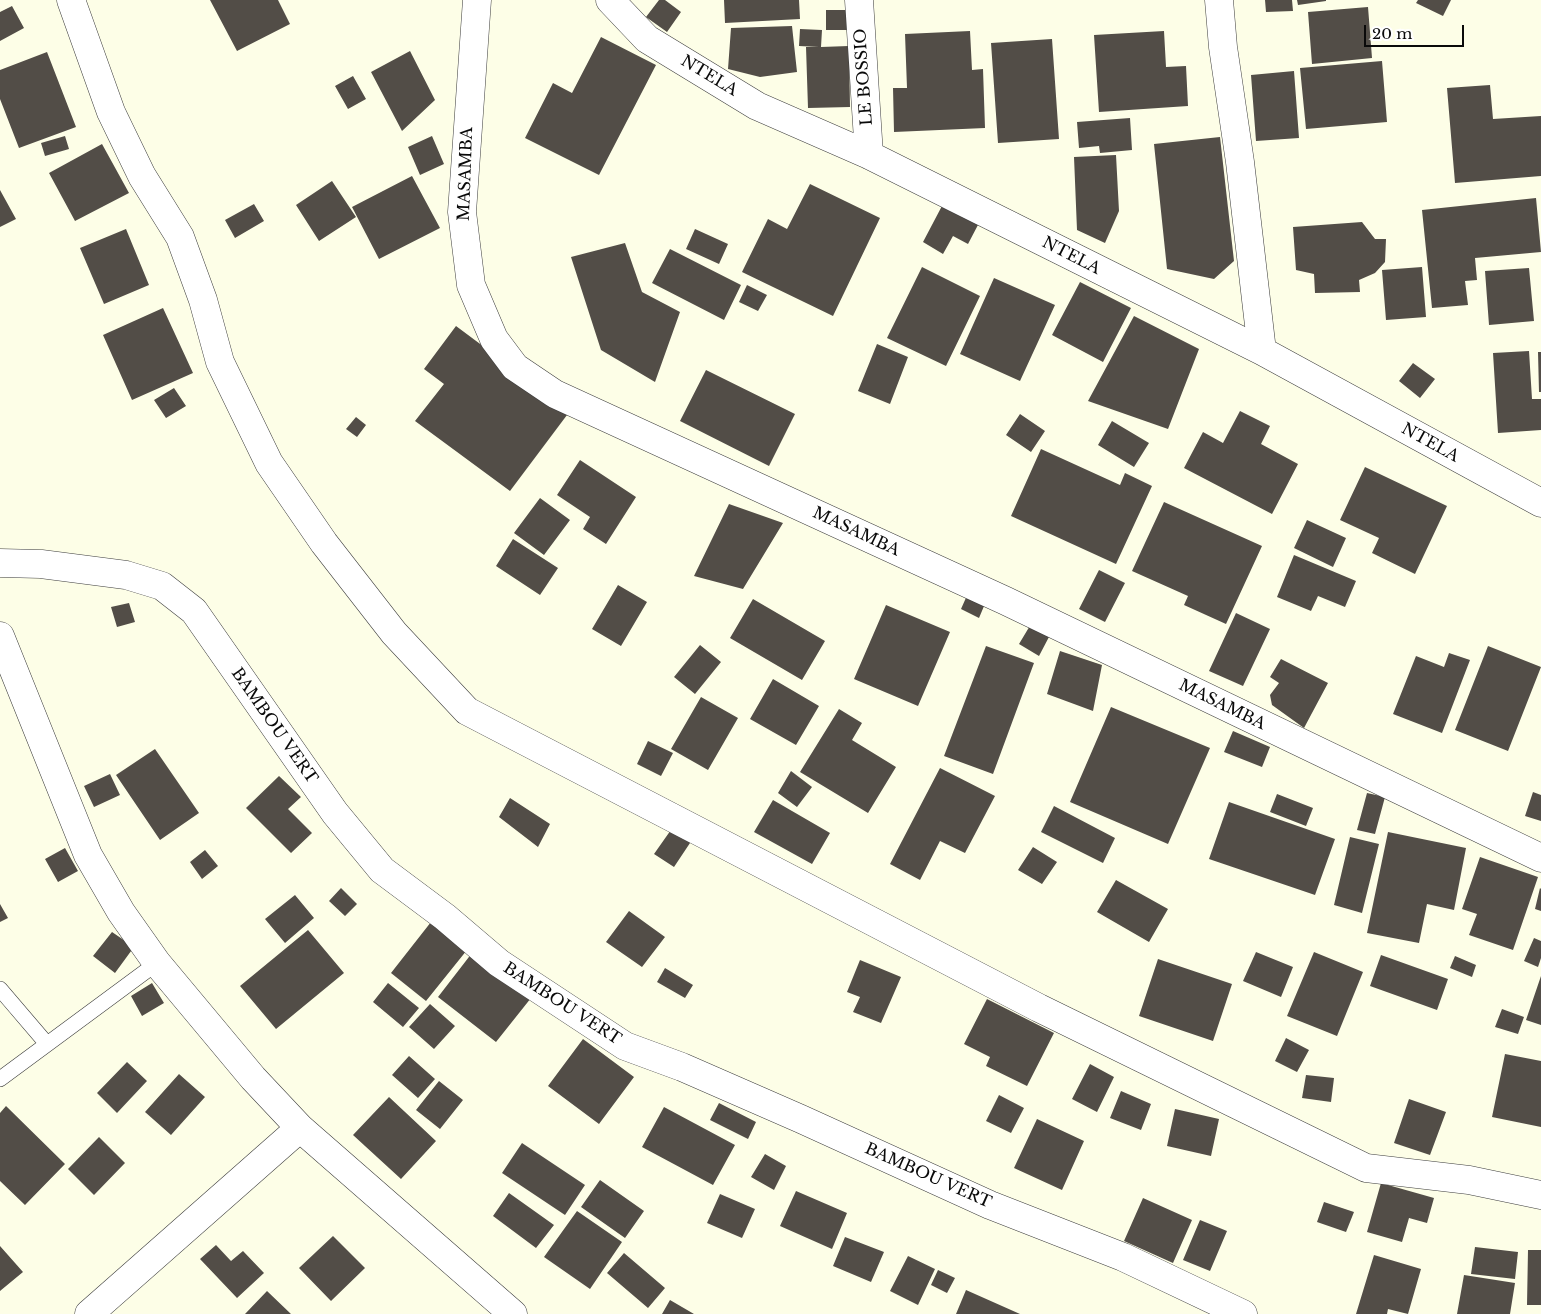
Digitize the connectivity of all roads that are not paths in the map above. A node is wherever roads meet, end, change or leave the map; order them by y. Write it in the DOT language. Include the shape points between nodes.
graph roads {
  1 [pos="71,0"];
  2 [pos="476,0"];
  3 [pos="610,0"];
  4 [pos="859,0"];
  5 [pos="1219,0"];
  6 [pos="869,155"];
  7 [pos="1262,351"];
  8 [pos="1541,503"];
  9 [pos="0,563"];
  10 [pos="0,636"];
  11 [pos="1541,858"];
  12 [pos="158,963"];
  13 [pos="0,989"];
  14 [pos="46,1044"];
  15 [pos="0,1079"];
  16 [pos="300,1128"];
  17 [pos="1541,1195"];
  18 [pos="88,1314"];
  19 [pos="512,1314"];
  20 [pos="1244,1314"];
  1 -- 17 [label="street" via="111,112 142,176 180,237 203,300 220,362 269,463 324,543 394,633 467,711 1039,1008 1366,1168 1469,1180"];
  2 -- 11 [label="street, MASAMBA" via="462,212 471,285 494,339 515,367 555,394 1006,601"];
  3 -- 6 [label="street, NTELA" via="648,39 757,106"];
  4 -- 6 [label="street, LE BOSSIO"];
  5 -- 7 [label="street"];
  6 -- 7 [label="street, NTELA"];
  7 -- 8 [label="street, NTELA"];
  9 -- 20 [label="street, BAMBOU VERT" via="41,564 126,575 162,586 188,606 335,813 382,870 498,963 625,1046 784,1111 990,1205 1123,1257"];
  10 -- 12 [label="street" via="88,855 121,912"];
  12 -- 14 [label="lane"];
  12 -- 16 [label="street" via="253,1078"];
  13 -- 14 [label="lane"];
  14 -- 15 [label="lane"];
  16 -- 18 [label="street"];
  16 -- 19 [label="street"];
}
